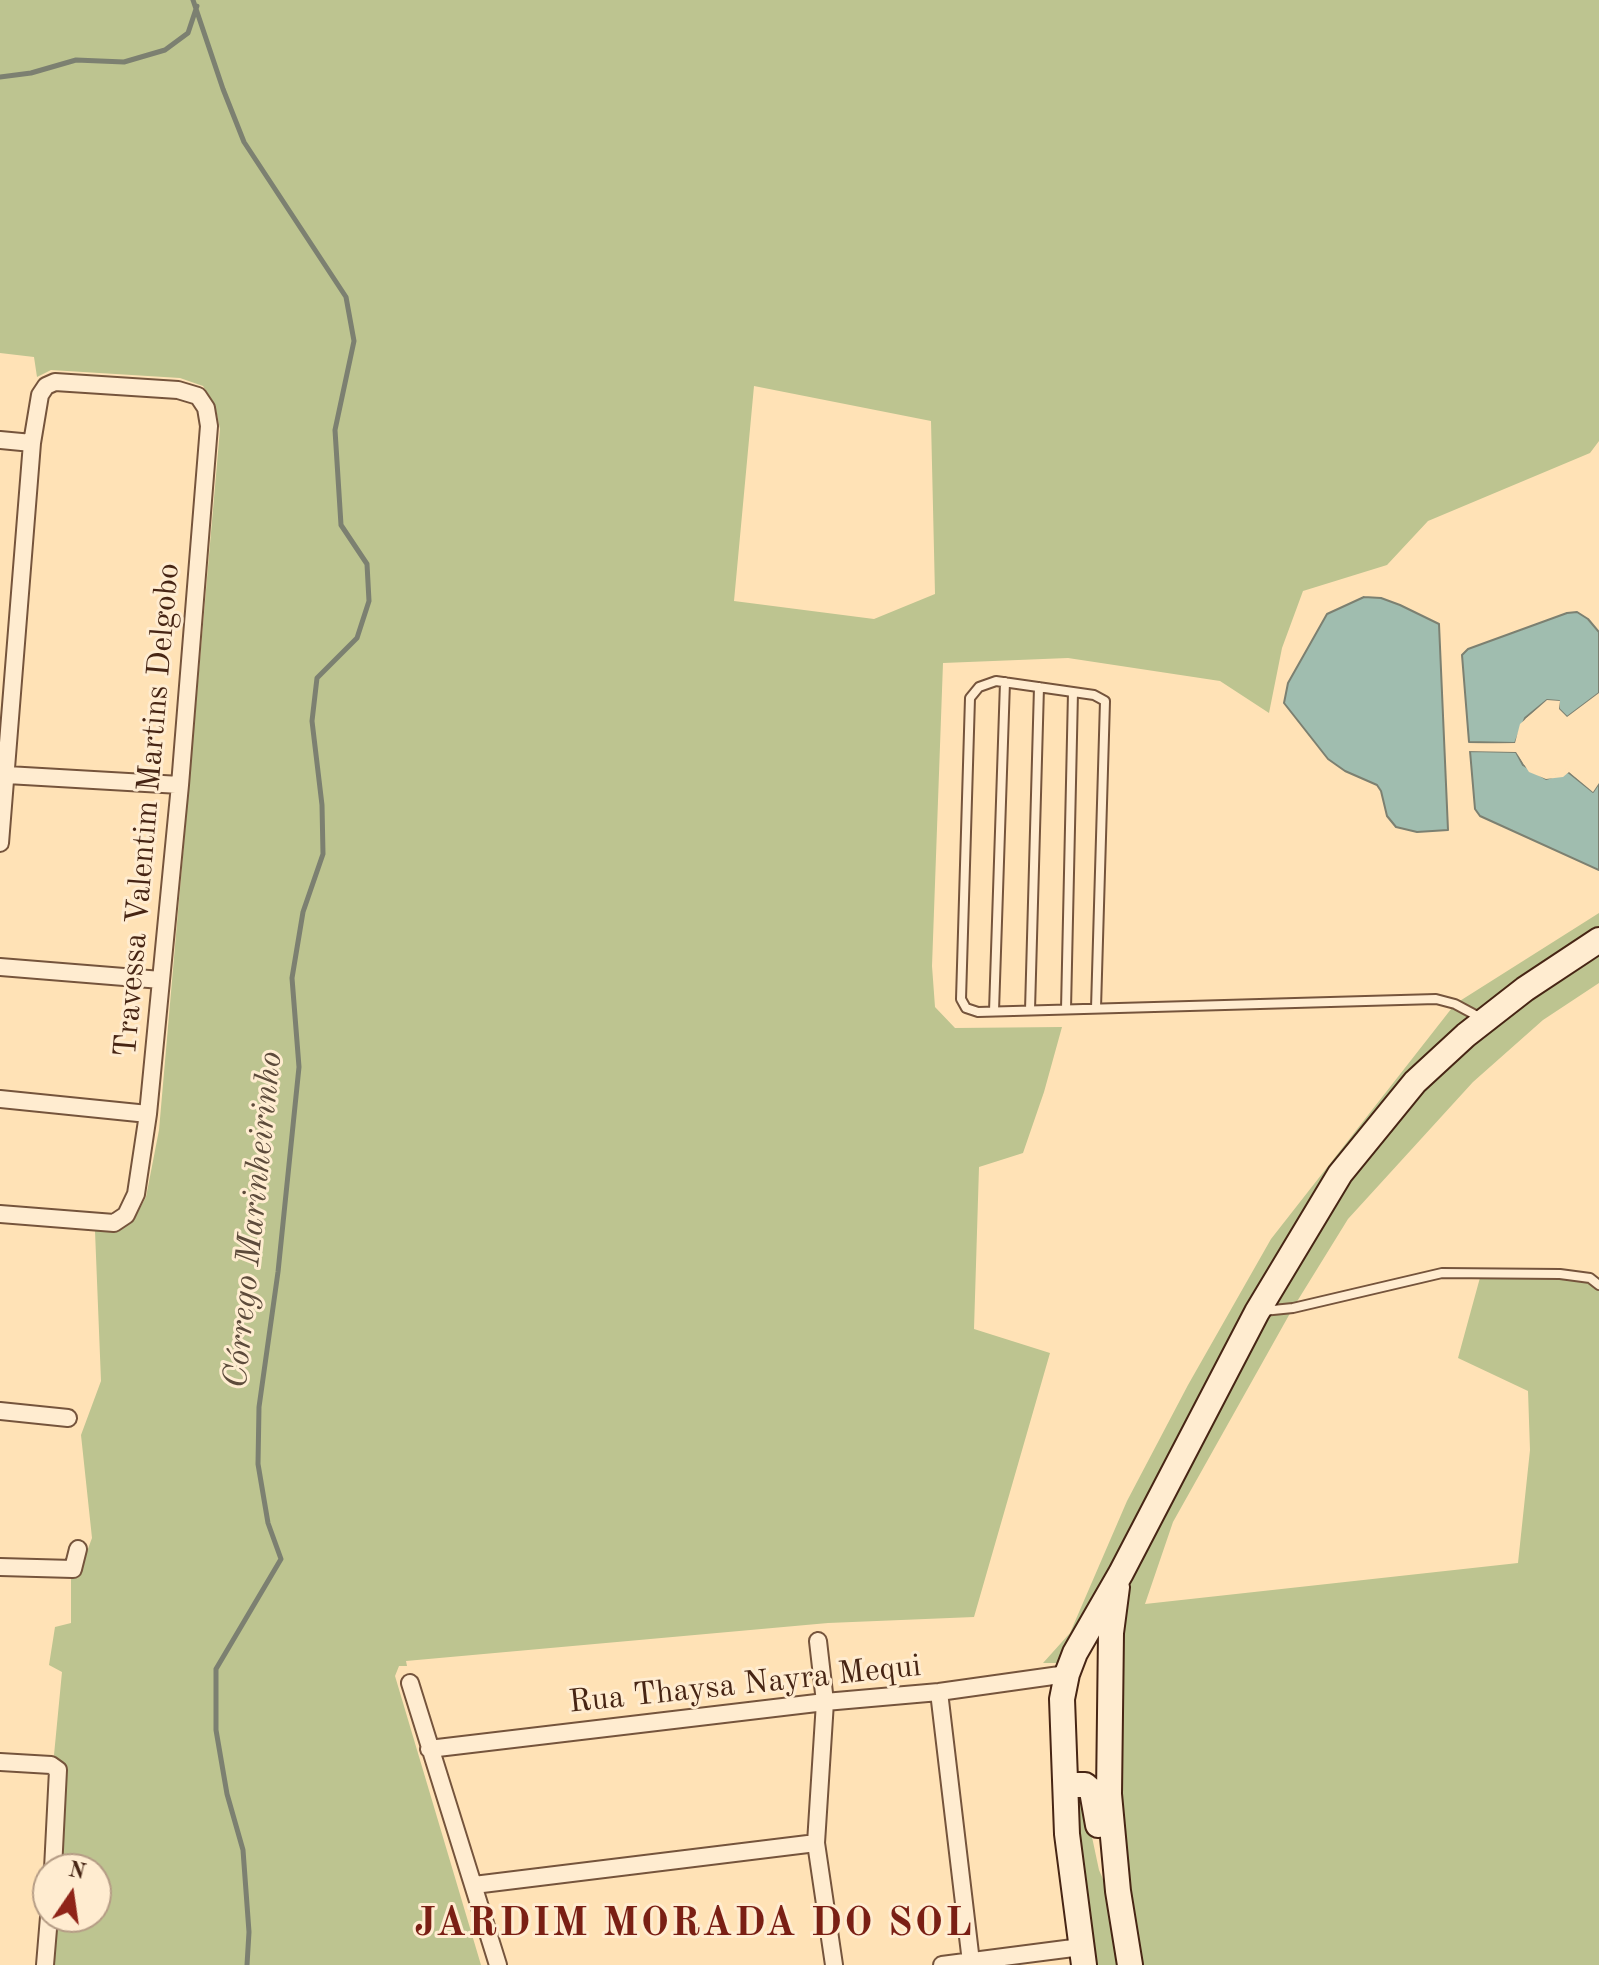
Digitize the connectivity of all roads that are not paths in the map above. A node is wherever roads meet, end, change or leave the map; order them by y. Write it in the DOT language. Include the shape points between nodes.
graph roads {
  1 [pos="0,440"];
  2 [pos="32,443"];
  3 [pos="0,606"];
  4 [pos="18,607"];
  5 [pos="1005,682"];
  6 [pos="1039,687"];
  7 [pos="1073,692"];
  8 [pos="7,775"];
  9 [pos="180,785"];
  10 [pos="1,812"];
  11 [pos="0,843"];
  12 [pos="1599,940"];
  13 [pos="0,967"];
  14 [pos="161,980"];
  15 [pos="1096,1008"];
  16 [pos="1066,1009"];
  17 [pos="1030,1010"];
  18 [pos="994,1011"];
  19 [pos="1485,1020"];
  20 [pos="0,1099"];
  21 [pos="148,1114"];
  22 [pos="0,1214"];
  23 [pos="1599,1285"];
  24 [pos="1257,1312"];
  25 [pos="0,1411"];
  26 [pos="68,1418"];
  27 [pos="78,1549"];
  28 [pos="0,1567"];
  29 [pos="1121,1573"];
  30 [pos="818,1641"];
  31 [pos="1067,1674"];
  32 [pos="410,1683"];
  33 [pos="939,1692"];
  34 [pos="825,1702"];
  35 [pos="429,1749"];
  36 [pos="0,1762"];
  37 [pos="1067,1785"];
  38 [pos="816,1843"];
  39 [pos="54,1853"];
  40 [pos="474,1885"];
  41 [pos="1118,1891"];
  42 [pos="48,1933"];
  43 [pos="1082,1956"];
  44 [pos="971,1962"];
  45 [pos="45,1965"];
  46 [pos="498,1965"];
  47 [pos="834,1965"];
  48 [pos="942,1965"];
  49 [pos="1130,1965"];
  1 -- 2 [label="street"];
  2 -- 4 [label="street"];
  2 -- 9 [label="street, Travessa Valentim Martins Delgobo" via="40,395 55,382 178,390 198,396 206,408 209,426"];
  3 -- 4 [label="street"];
  4 -- 8 [label="street"];
  5 -- 6 [label="lane"];
  5 -- 18 [label="lane"];
  5 -- 18 [label="lane" via="979,687 970,698 969,714 961,999 966,1008"];
  6 -- 7 [label="lane"];
  6 -- 17 [label="lane"];
  7 -- 15 [label="lane" via="1105,701"];
  7 -- 16 [label="lane"];
  8 -- 9 [label="street"];
  8 -- 10 [label="street"];
  9 -- 14 [label="street, Travessa Valentim Martins Delgobo"];
  10 -- 11 [label="street"];
  12 -- 19 [label="main road"];
  13 -- 14 [label="street"];
  14 -- 21 [label="street, Travessa Valentim Martins Delgobo"];
  15 -- 16 [label="lane"];
  15 -- 19 [label="lane" via="1436,999"];
  16 -- 17 [label="lane"];
  17 -- 18 [label="lane"];
  19 -- 24 [label="main road" via="1415,1082 1340,1174"];
  20 -- 21 [label="street"];
  21 -- 22 [label="street, Travessa Valentim Martins Delgobo" via="136,1194 126,1215 114,1223 97,1223"];
  23 -- 24 [label="lane" via="1590,1278 1560,1274 1442,1273"];
  24 -- 29 [label="main road"];
  25 -- 26 [label="street"];
  27 -- 28 [label="street" via="73,1569"];
  29 -- 31 [label="main road"];
  29 -- 41 [label="main road" via="1111,1633 1109,1794"];
  30 -- 34 [label="street"];
  31 -- 33 [label="street, Rua Thaysa Nayra Mequi"];
  31 -- 37 [label="main road" via="1062,1699"];
  32 -- 35 [label="street"];
  33 -- 34 [label="street, Rua Thaysa Nayra Mequi"];
  33 -- 44 [label="street"];
  34 -- 35 [label="street, Rua Thaysa Nayra Mequi"];
  34 -- 38 [label="street"];
  35 -- 40 [label="street"];
  36 -- 39 [label="street" via="58,1770"];
  37 -- 41 [label="main road" via="1085,1785 1092,1791 1105,1865"];
  37 -- 43 [label="main road" via="1067,1834"];
  38 -- 40 [label="street"];
  38 -- 47 [label="street"];
  40 -- 46 [label="street"];
  41 -- 49 [label="main road"];
  42 -- 45 [label="street"];
  43 -- 44 [label="street"];
  44 -- 48 [label="street"];
}
